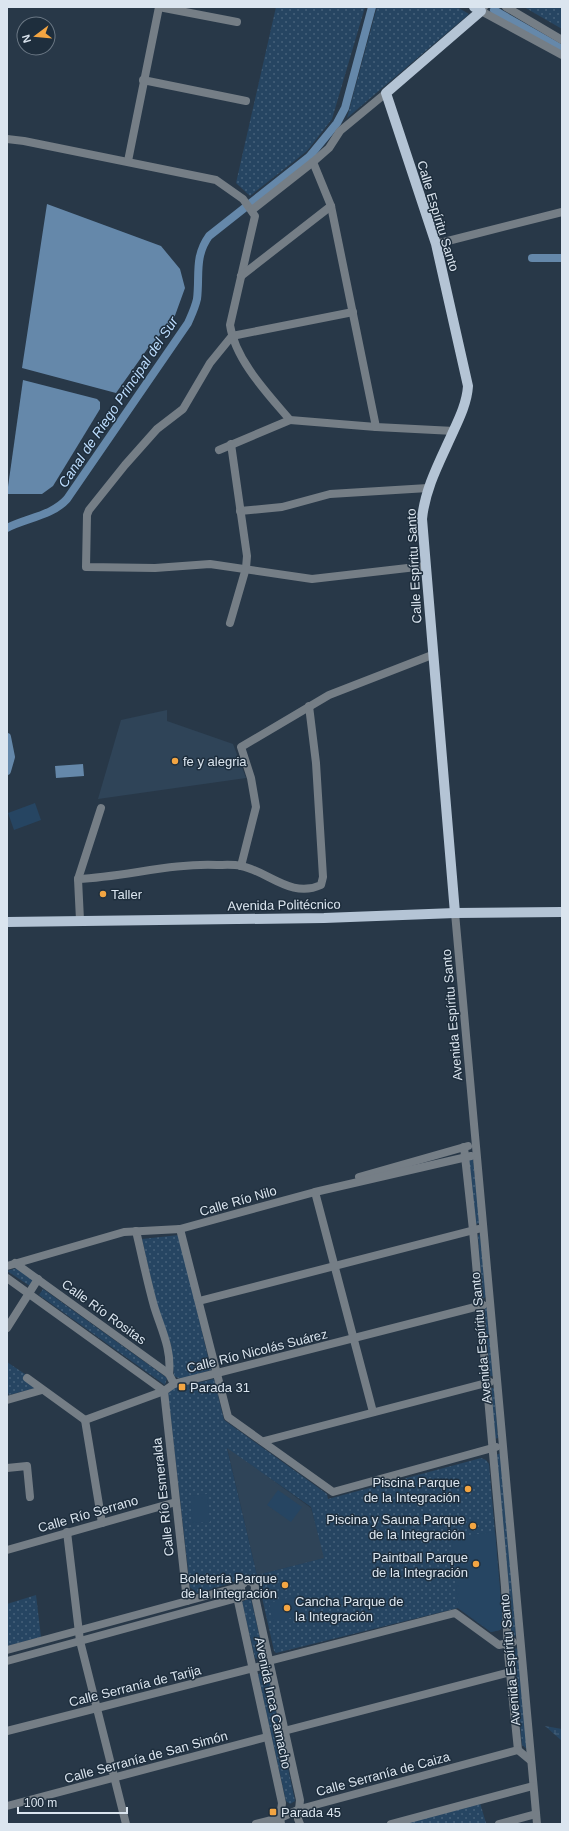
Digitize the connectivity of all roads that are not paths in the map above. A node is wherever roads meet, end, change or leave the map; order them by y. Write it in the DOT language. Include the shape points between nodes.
graph roads {
  1 [pos="506,7"];
  2 [pos="480,8"];
  3 [pos="237,22"];
  4 [pos="562,40"];
  5 [pos="562,55"];
  6 [pos="143,80"];
  7 [pos="386,93"];
  8 [pos="246,102"];
  9 [pos="7,139"];
  10 [pos="128,161"];
  11 [pos="313,162"];
  12 [pos="249,206"];
  13 [pos="331,206"];
  14 [pos="562,212"];
  15 [pos="436,244"];
  16 [pos="241,276"];
  17 [pos="353,312"];
  18 [pos="232,336"];
  19 [pos="290,420"];
  20 [pos="376,427"];
  21 [pos="454,431"];
  22 [pos="231,444"];
  23 [pos="219,450"];
  24 [pos="428,488"];
  25 [pos="240,512"];
  26 [pos="425,566"];
  27 [pos="246,568"];
  28 [pos="230,623"];
  29 [pos="432,655"];
  30 [pos="309,706"];
  31 [pos="100,808"];
  32 [pos="241,866"];
  33 [pos="78,879"];
  34 [pos="562,912"];
  35 [pos="455,913"];
  36 [pos="80,920"];
  37 [pos="7,922"];
  38 [pos="475,1144"];
  39 [pos="464,1147"];
  40 [pos="476,1155"];
  41 [pos="465,1156"];
  42 [pos="350,1185"];
  43 [pos="315,1192"];
  44 [pos="482,1228"];
  45 [pos="180,1229"];
  46 [pos="473,1230"];
  47 [pos="136,1231"];
  48 [pos="16,1263"];
  49 [pos="7,1266"];
  50 [pos="334,1266"];
  51 [pos="7,1278"];
  52 [pos="38,1279"];
  53 [pos="29,1294"];
  54 [pos="199,1301"];
  55 [pos="490,1303"];
  56 [pos="480,1305"];
  57 [pos="7,1328"];
  58 [pos="353,1338"];
  59 [pos="217,1373"];
  60 [pos="169,1374"];
  61 [pos="27,1378"];
  62 [pos="497,1381"];
  63 [pos="486,1382"];
  64 [pos="174,1384"];
  65 [pos="42,1390"];
  66 [pos="164,1391"];
  67 [pos="7,1400"];
  68 [pos="373,1412"];
  69 [pos="85,1420"];
  70 [pos="264,1441"];
  71 [pos="503,1447"];
  72 [pos="492,1448"];
  73 [pos="7,1468"];
  74 [pos="30,1497"];
  75 [pos="176,1502"];
  76 [pos="102,1522"];
  77 [pos="67,1532"];
  78 [pos="7,1550"];
  79 [pos="235,1588"];
  80 [pos="251,1594"];
  81 [pos="237,1598"];
  82 [pos="187,1601"];
  83 [pos="78,1631"];
  84 [pos="80,1641"];
  85 [pos="521,1641"];
  86 [pos="509,1643"];
  87 [pos="7,1650"];
  88 [pos="7,1661"];
  89 [pos="269,1663"];
  90 [pos="253,1668"];
  91 [pos="510,1672"];
  92 [pos="96,1708"];
  93 [pos="7,1731"];
  94 [pos="284,1731"];
  95 [pos="267,1737"];
  96 [pos="518,1750"];
  97 [pos="530,1760"];
  98 [pos="114,1778"];
  99 [pos="533,1786"];
  100 [pos="7,1806"];
  101 [pos="300,1809"];
  102 [pos="536,1814"];
  103 [pos="280,1821"];
  104 [pos="126,1824"];
  105 [pos="256,1824"];
  106 [pos="300,1824"];
  107 [pos="391,1824"];
  108 [pos="499,1824"];
  109 [pos="537,1824"];
  1 -- 4 [label="street"];
  2 -- 5 [label="street"];
  2 -- 7 [label="main road"];
  3 -- 6 [label="street" via="159,7"];
  6 -- 8 [label="street"];
  6 -- 10 [label="street"];
  7 -- 11 [label="street" via="340,131 329,148"];
  7 -- 15 [label="main road, Calle Espíritu Santo"];
  9 -- 10 [label="street"];
  10 -- 12 [label="street" via="216,180"];
  11 -- 12 [label="street"];
  11 -- 13 [label="street"];
  12 -- 16 [label="street" via="255,216"];
  13 -- 16 [label="street"];
  13 -- 17 [label="street"];
  14 -- 15 [label="street"];
  15 -- 21 [label="main road, Calle Espíritu Santo" via="468,386 468,397"];
  16 -- 18 [label="street" via="230,325"];
  17 -- 18 [label="street"];
  17 -- 20 [label="street"];
  18 -- 19 [label="street" via="246,364"];
  18 -- 27 [label="street" via="210,364 183,409 157,429 89,510 86,567 155,568 210,564"];
  19 -- 20 [label="street"];
  19 -- 22 [label="street"];
  20 -- 21 [label="street"];
  21 -- 24 [label="main road, Calle Espíritu Santo"];
  22 -- 23 [label="street"];
  22 -- 25 [label="street"];
  24 -- 25 [label="street" via="330,494 282,507"];
  24 -- 26 [label="main road, Calle Espíritu Santo" via="422,519"];
  25 -- 27 [label="street" via="247,556"];
  26 -- 27 [label="street" via="312,579"];
  26 -- 29 [label="main road, Calle Espíritu Santo"];
  27 -- 28 [label="street"];
  29 -- 30 [label="street" via="329,695"];
  29 -- 35 [label="main road, Calle Espíritu Santo"];
  30 -- 32 [label="street" via="240,747 251,778 256,807"];
  30 -- 32 [label="street" via="316,763 323,877 321,885 301,889 285,886"];
  31 -- 33 [label="street"];
  32 -- 33 [label="street" via="194,864 113,877"];
  33 -- 36 [label="street"];
  34 -- 35 [label="main road, Avenida Politécnico"];
  35 -- 36 [label="main road, Avenida Politécnico" via="324,918"];
  35 -- 38 [label="street, Avenida Espíritu Santo"];
  36 -- 37 [label="main road, Avenida Politécnico"];
  38 -- 39 [label="street"];
  38 -- 40 [label="street, Avenida Espíritu Santo"];
  39 -- 41 [label="street, Avenida Espíritu Santo"];
  39 -- 42 [label="street" via="358,1178"];
  40 -- 41 [label="street, Calle Río Nilo"];
  40 -- 44 [label="street, Avenida Espíritu Santo"];
  41 -- 42 [label="street, Calle Río Nilo"];
  41 -- 46 [label="street, Avenida Espíritu Santo"];
  42 -- 43 [label="street, Calle Río Nilo"];
  43 -- 45 [label="street, Calle Río Nilo"];
  43 -- 50 [label="street"];
  44 -- 46 [label="street"];
  44 -- 55 [label="street, Avenida Espíritu Santo"];
  45 -- 47 [label="street, Calle Río Nilo"];
  45 -- 54 [label="street"];
  46 -- 50 [label="street"];
  46 -- 56 [label="street, Avenida Espíritu Santo"];
  47 -- 48 [label="street, Calle Río Nilo" via="124,1232"];
  47 -- 60 [label="street" via="154,1305 167,1342"];
  48 -- 49 [label="street, Calle Río Nilo"];
  48 -- 52 [label="street, Calle Río Rositas"];
  50 -- 54 [label="street"];
  50 -- 58 [label="street"];
  51 -- 53 [label="street"];
  52 -- 53 [label="street"];
  52 -- 60 [label="street, Calle Río Rositas"];
  53 -- 57 [label="street"];
  53 -- 66 [label="street"];
  54 -- 59 [label="street"];
  55 -- 56 [label="street, Calle Río Nicolás Suárez"];
  55 -- 62 [label="street, Avenida Espíritu Santo"];
  56 -- 58 [label="street, Calle Río Nicolás Suárez"];
  56 -- 63 [label="street, Avenida Espíritu Santo"];
  58 -- 59 [label="street, Calle Río Nicolás Suárez"];
  58 -- 68 [label="street"];
  59 -- 64 [label="street, Calle Río Nicolás Suárez"];
  59 -- 70 [label="street" via="228,1417"];
  60 -- 64 [label="street, Calle Río Rositas"];
  61 -- 65 [label="street"];
  62 -- 63 [label="street"];
  62 -- 71 [label="street, Avenida Espíritu Santo"];
  63 -- 68 [label="street"];
  63 -- 72 [label="street, Avenida Espíritu Santo"];
  64 -- 66 [label="street, Calle Río Nicolás Suárez"];
  65 -- 67 [label="street"];
  65 -- 69 [label="street"];
  66 -- 69 [label="street, Calle Río Nicolás Suárez"];
  66 -- 75 [label="street, Calle Río Esmeralda"];
  68 -- 70 [label="street"];
  69 -- 76 [label="street"];
  70 -- 72 [label="street" via="332,1492"];
  71 -- 72 [label="street"];
  71 -- 85 [label="street, Avenida Espíritu Santo"];
  72 -- 86 [label="street, Avenida Espíritu Santo"];
  73 -- 74 [label="street" via="27,1466"];
  75 -- 76 [label="street, Calle Río Serrano"];
  75 -- 82 [label="street, Calle Río Esmeralda"];
  76 -- 77 [label="street, Calle Río Serrano"];
  77 -- 78 [label="street, Calle Río Serrano"];
  77 -- 83 [label="street"];
  79 -- 80 [label="street, Avenida Inca Camacho" via="243,1584 244,1594"];
  79 -- 81 [label="street, Avenida Inca Camacho"];
  79 -- 82 [label="street"];
  80 -- 81 [label="street"];
  80 -- 89 [label="street, Avenida Inca Camacho"];
  81 -- 84 [label="street"];
  81 -- 90 [label="street, Avenida Inca Camacho"];
  82 -- 83 [label="street"];
  83 -- 84 [label="street"];
  83 -- 87 [label="street"];
  84 -- 88 [label="street"];
  84 -- 92 [label="street"];
  85 -- 86 [label="street"];
  85 -- 97 [label="street, Avenida Espíritu Santo"];
  86 -- 89 [label="street, Calle Serranía de Tarija" via="499,1645 455,1613"];
  86 -- 91 [label="street, Avenida Espíritu Santo"];
  89 -- 90 [label="street, Calle Serranía de Tarija"];
  89 -- 94 [label="street, Avenida Inca Camacho"];
  90 -- 92 [label="street, Calle Serranía de Tarija"];
  90 -- 95 [label="street, Avenida Inca Camacho"];
  91 -- 94 [label="street"];
  91 -- 96 [label="street, Avenida Espíritu Santo"];
  92 -- 93 [label="street, Calle Serranía de Tarija"];
  92 -- 98 [label="street"];
  94 -- 101 [label="street, Avenida Inca Camacho"];
  95 -- 98 [label="street, Calle Serranía de San Simón"];
  95 -- 103 [label="street, Avenida Inca Camacho" via="282,1803"];
  96 -- 97 [label="street"];
  96 -- 101 [label="street, Calle Serranía de Caiza"];
  97 -- 99 [label="street, Avenida Espíritu Santo"];
  98 -- 100 [label="street, Calle Serranía de San Simón"];
  98 -- 104 [label="street"];
  99 -- 102 [label="street, Avenida Espíritu Santo"];
  99 -- 107 [label="street"];
  101 -- 103 [label="street, Calle Serranía de Caiza"];
  101 -- 106 [label="street, Avenida Inca Camacho"];
  102 -- 108 [label="street"];
  102 -- 109 [label="street, Avenida Espíritu Santo"];
  103 -- 105 [label="street, Calle Serranía de Caiza"];
}
